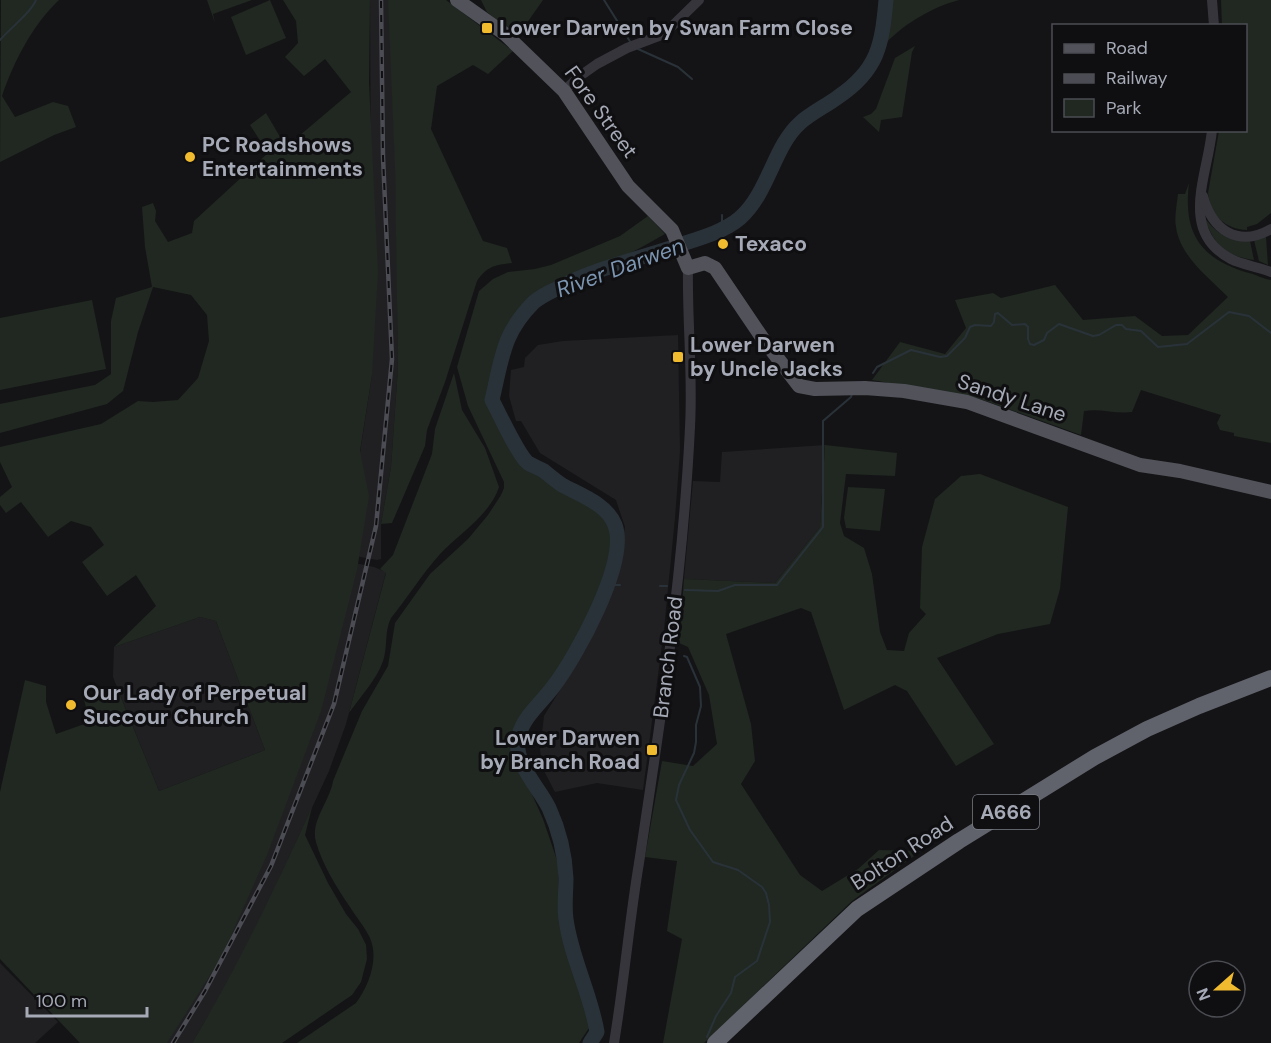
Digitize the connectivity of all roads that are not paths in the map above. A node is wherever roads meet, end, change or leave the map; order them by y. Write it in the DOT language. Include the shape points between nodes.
graph roads {
  1 [pos="457,0"];
  2 [pos="699,0"];
  3 [pos="1212,0"];
  4 [pos="1215,24"];
  5 [pos="564,91"];
  6 [pos="1212,132"];
  7 [pos="1201,190"];
  8 [pos="1271,229"];
  9 [pos="688,268"];
  10 [pos="1271,272"];
  11 [pos="1271,492"];
  12 [pos="1271,678"];
  13 [pos="614,1043"];
  14 [pos="715,1043"];
  1 -- 5 [label="main road, Fore Street" via="505,34"];
  2 -- 5 [label="street" via="664,34 627,48 586,71"];
  3 -- 4 [label="street"];
  5 -- 9 [label="main road, Fore Street" via="628,186 668,225"];
  6 -- 7 [label="street"];
  7 -- 8 [label="street" via="1215,222 1228,233 1253,236"];
  7 -- 10 [label="street" via="1200,223 1209,241 1232,260"];
  9 -- 11 [label="main road, Sandy Lane" via="707,263 715,268 799,386 904,391 967,402 1140,465"];
  9 -- 13 [label="street, Branch Road" via="691,393 682,539 662,717"];
  12 -- 14 [label="highway, Bolton Road / A666" via="1147,729 960,841 857,909"];
}
